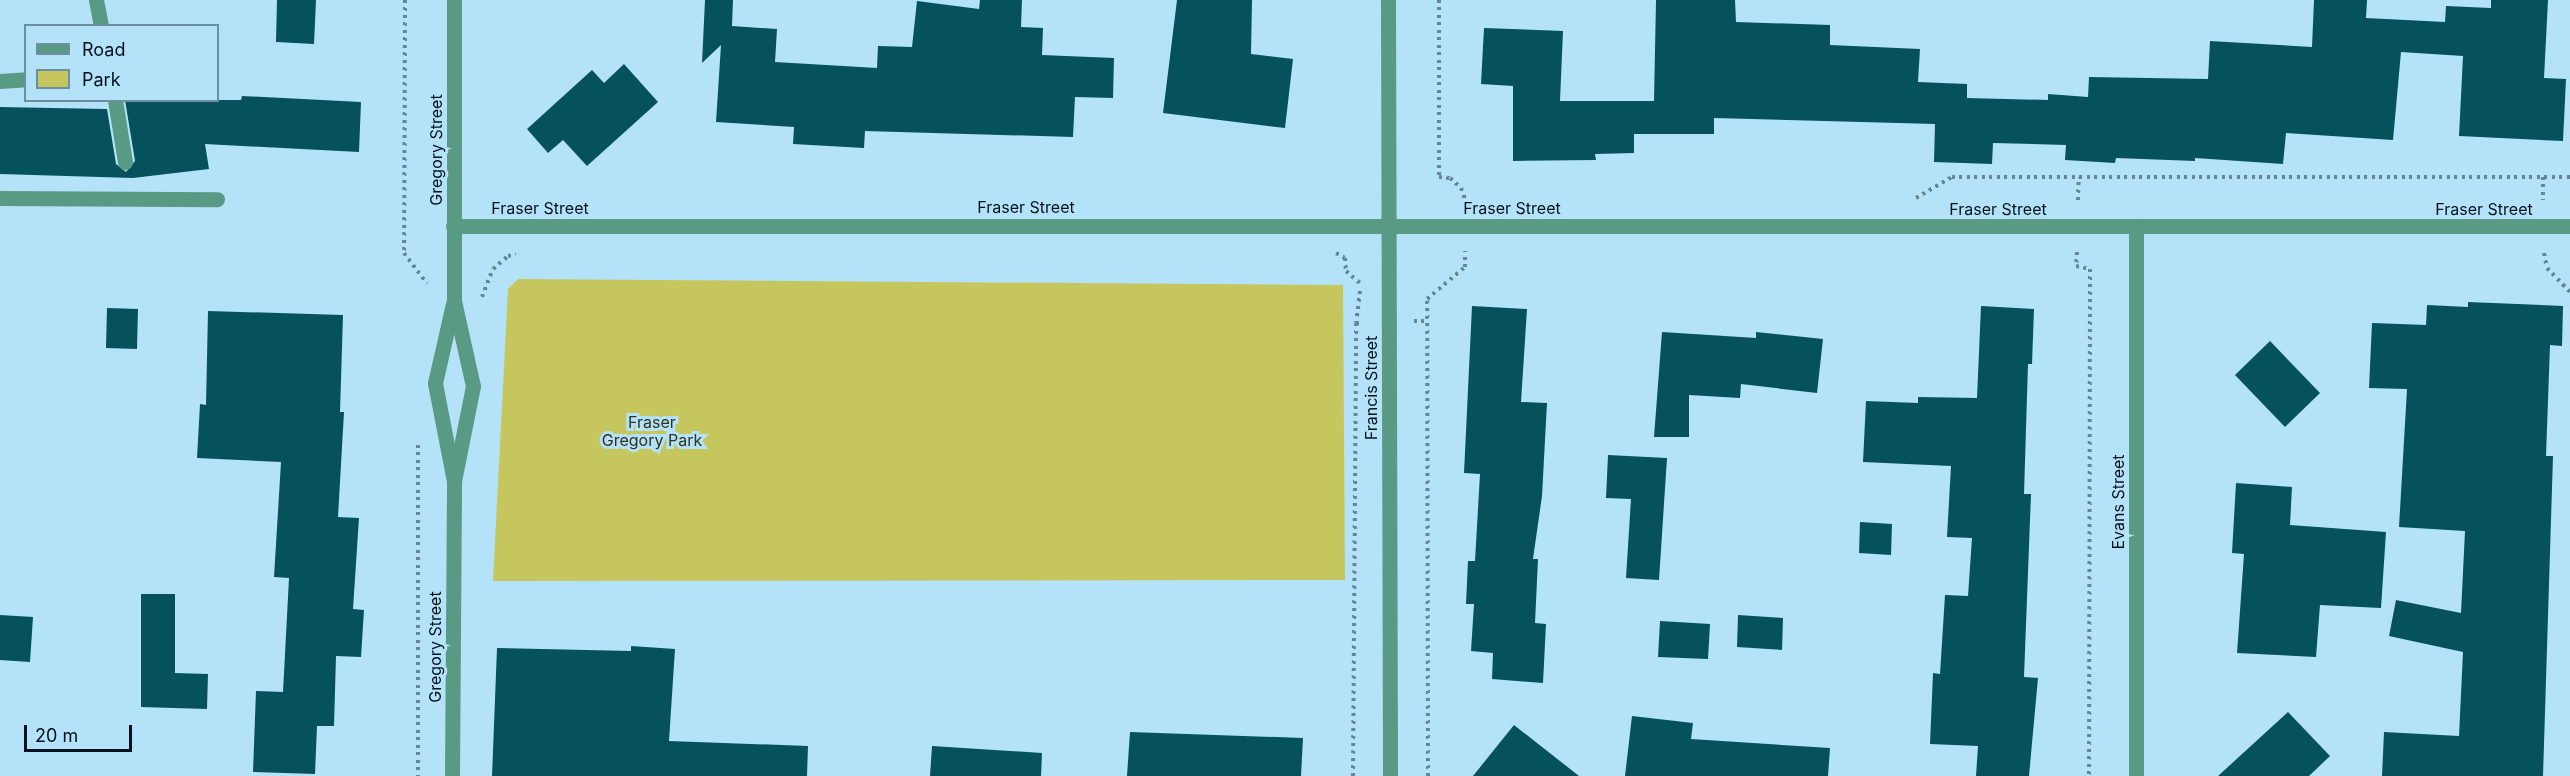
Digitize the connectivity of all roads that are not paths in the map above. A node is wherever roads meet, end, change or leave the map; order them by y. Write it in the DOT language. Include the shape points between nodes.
graph roads {
  1 [pos="96,0"];
  2 [pos="454,0"];
  3 [pos="1388,0"];
  4 [pos="102,24"];
  5 [pos="24,79"];
  6 [pos="0,81"];
  7 [pos="115,102"];
  8 [pos="125,162"];
  9 [pos="0,198"];
  10 [pos="217,199"];
  11 [pos="1388,225"];
  12 [pos="453,226"];
  13 [pos="2570,226"];
  14 [pos="2136,228"];
  15 [pos="454,301"];
  16 [pos="454,481"];
  17 [pos="452,776"];
  18 [pos="1390,776"];
  19 [pos="2136,776"];
  1 -- 4 [label="street"];
  2 -- 12 [label="street, Gregory Street"];
  3 -- 11 [label="street, Francis Street"];
  5 -- 6 [label="street"];
  7 -- 8 [label="street"];
  9 -- 10 [label="street"];
  11 -- 12 [label="street, Fraser Street"];
  11 -- 14 [label="street, Fraser Street"];
  11 -- 18 [label="street, Francis Street"];
  12 -- 15 [label="street, Gregory Street"];
  13 -- 14 [label="street, Fraser Street"];
  14 -- 19 [label="street, Evans Street"];
  15 -- 16 [label="street, Gregory Street" via="473,386"];
  15 -- 16 [label="street, Gregory Street" via="435,383"];
  16 -- 17 [label="street, Gregory Street"];
}
